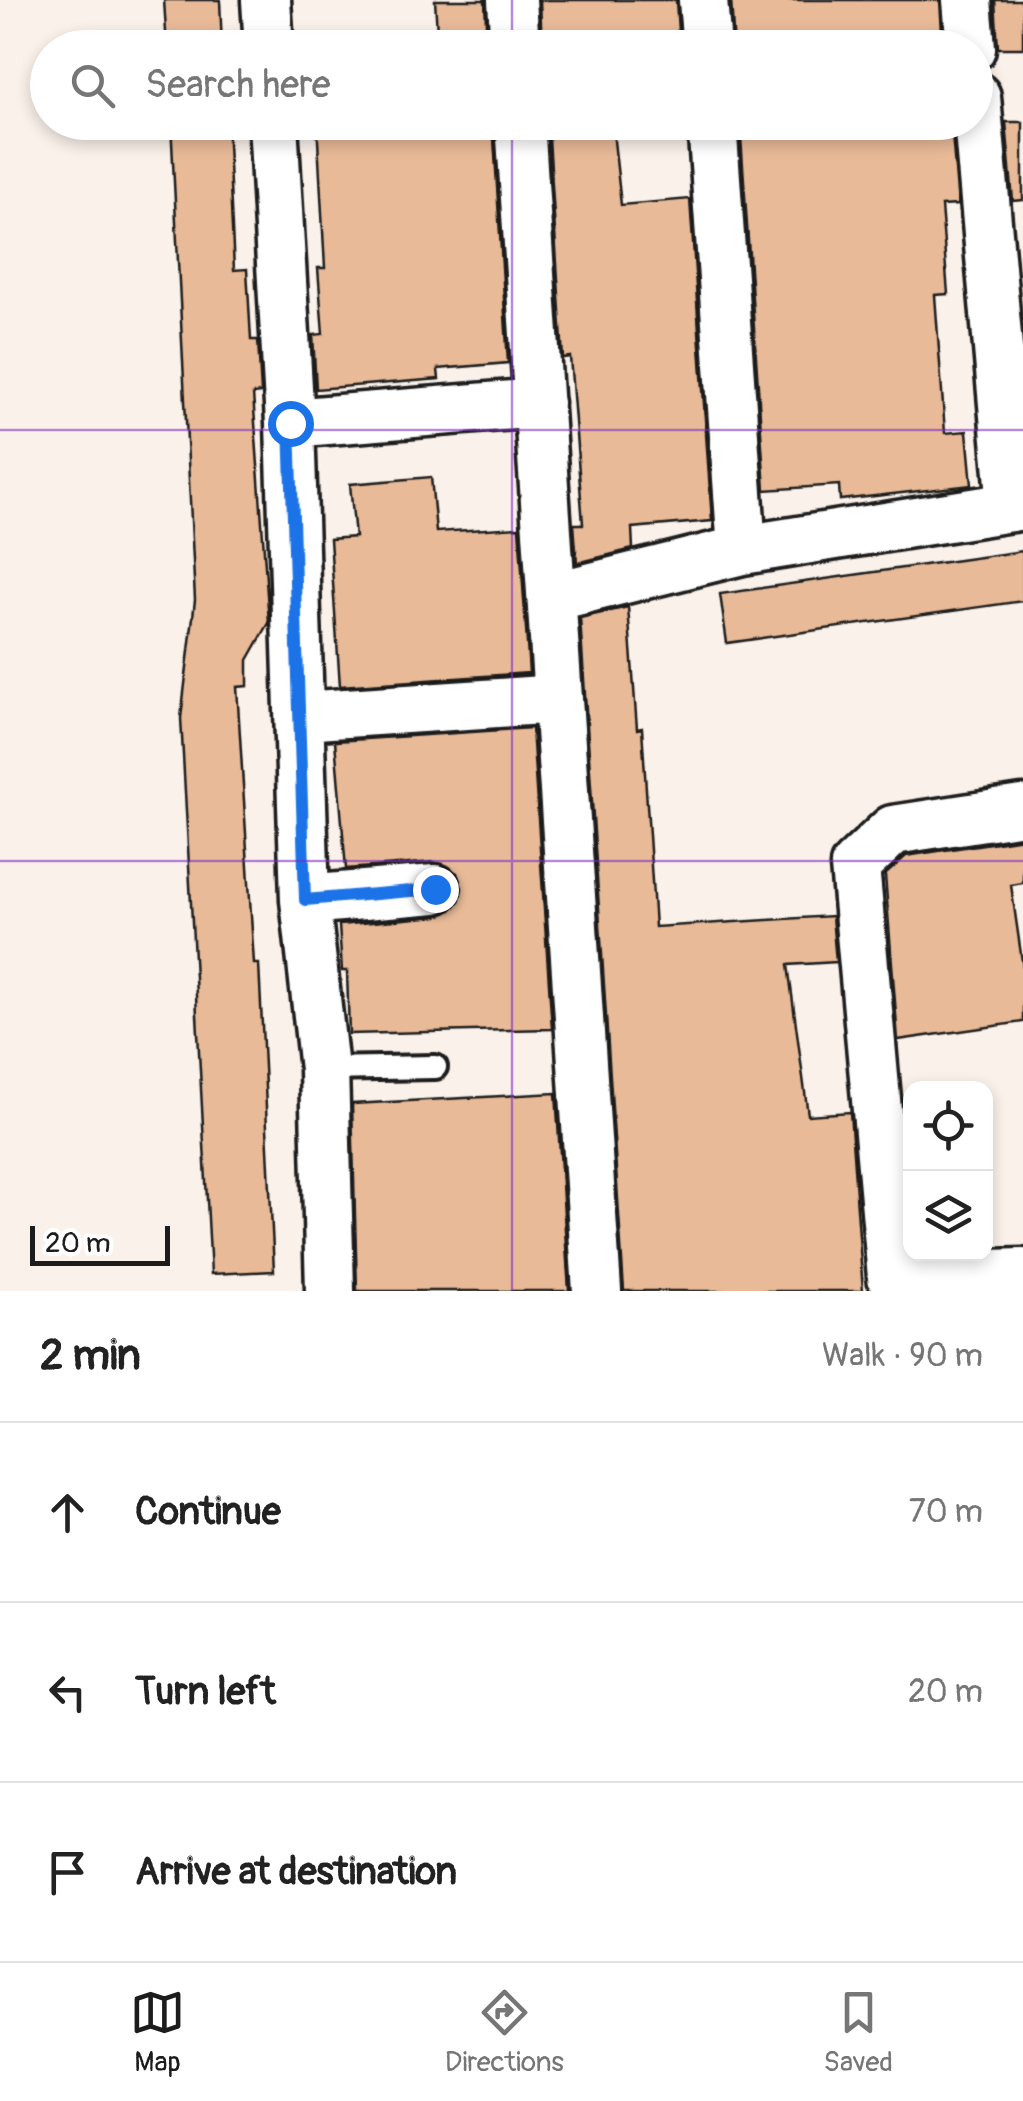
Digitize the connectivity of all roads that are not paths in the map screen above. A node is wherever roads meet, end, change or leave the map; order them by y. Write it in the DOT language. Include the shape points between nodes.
graph roads {
  1 [pos="266,0"];
  2 [pos="512,0"];
  3 [pos="703,0"];
  4 [pos="967,0"];
  5 [pos="267,30"];
  6 [pos="514,30"];
  7 [pos="705,30"];
  8 [pos="970,30"];
  9 [pos="274,140"];
  10 [pos="521,140"];
  11 [pos="713,140"];
  12 [pos="980,140"];
  13 [pos="539,404"];
  14 [pos="290,423"];
  15 [pos="1017,506"];
  16 [pos="742,550"];
  17 [pos="552,597"];
  18 [pos="558,699"];
  19 [pos="300,716"];
  20 [pos="1023,810"];
  21 [pos="435,889"];
  22 [pos="305,900"];
  23 [pos="435,1067"];
  24 [pos="324,1070"];
  25 [pos="1023,1273"];
  26 [pos="330,1291"];
  27 [pos="597,1291"];
  1 -- 5 [label="street"];
  2 -- 6 [label="street"];
  3 -- 7 [label="street"];
  4 -- 8 [label="street"];
  9 -- 14 [label="street"];
  10 -- 13 [label="street"];
  11 -- 16 [label="street"];
  12 -- 15 [label="street"];
  13 -- 14 [label="street"];
  13 -- 17 [label="street"];
  14 -- 19 [label="street"];
  15 -- 16 [label="street"];
  16 -- 17 [label="street"];
  17 -- 18 [label="street"];
  18 -- 19 [label="street"];
  18 -- 27 [label="street"];
  19 -- 22 [label="street"];
  20 -- 25 [label="street" via="893,830 854,866 892,1277"];
  21 -- 22 [label="street"];
  22 -- 24 [label="street"];
  23 -- 24 [label="lane"];
  24 -- 26 [label="street"];
}
